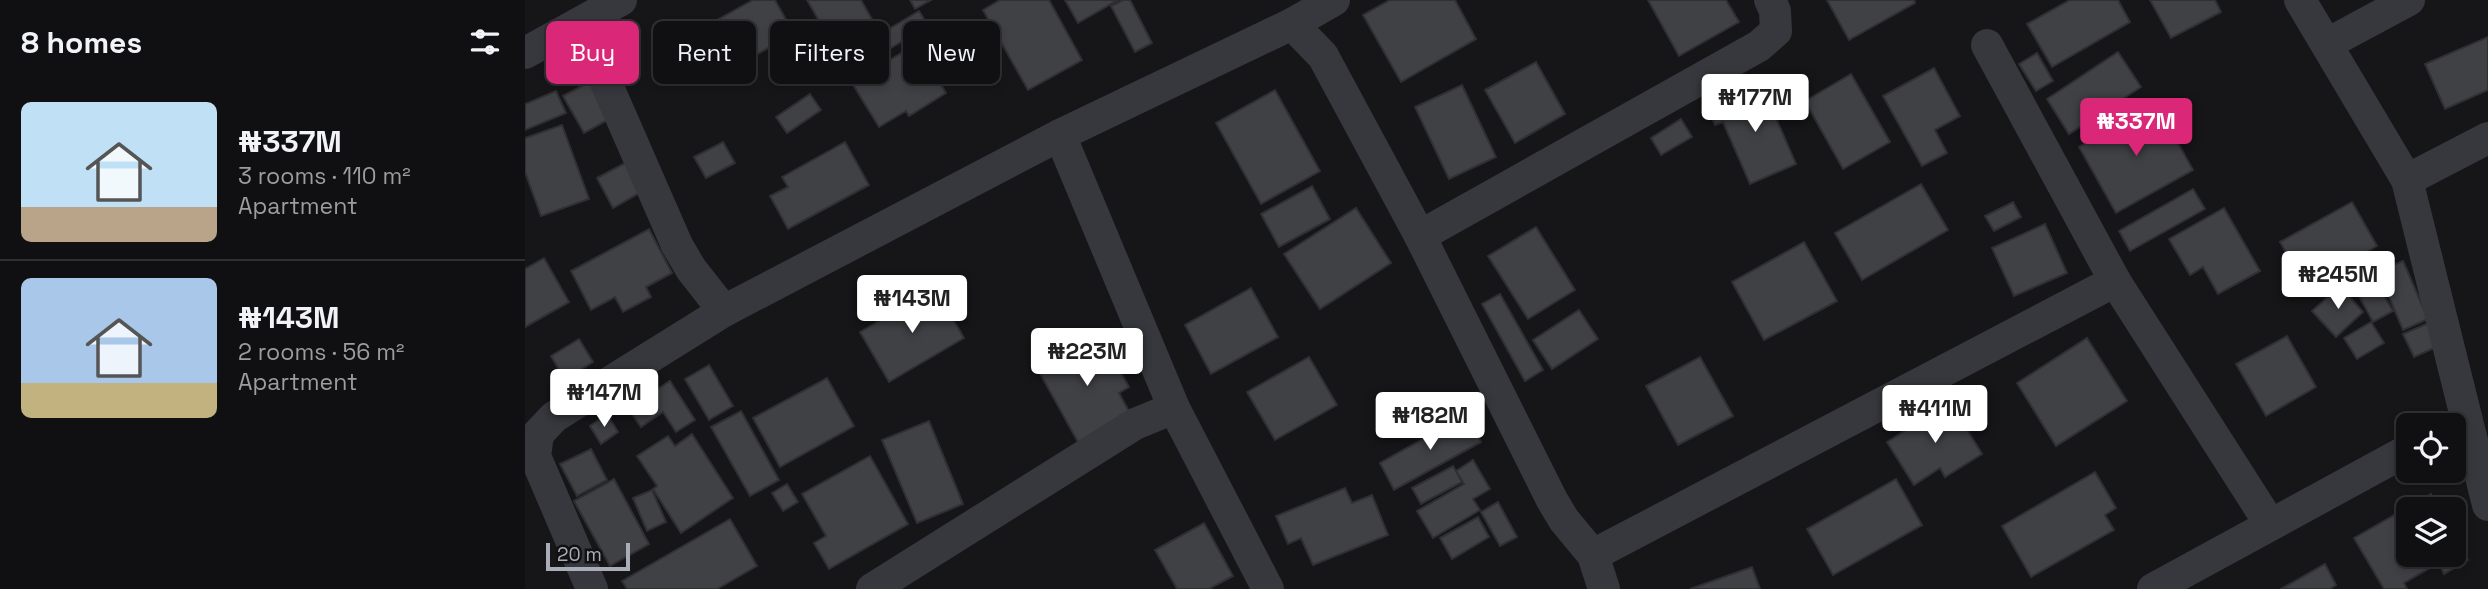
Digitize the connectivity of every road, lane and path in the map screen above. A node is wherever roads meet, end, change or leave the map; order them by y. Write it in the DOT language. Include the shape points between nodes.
graph roads {
  1 [pos="621,0"];
  2 [pos="1770,0"];
  3 [pos="2301,0"];
  4 [pos="2409,0"];
  5 [pos="1327,4"];
  6 [pos="584,21"];
  7 [pos="1292,24"];
  8 [pos="546,42"];
  9 [pos="2327,44"];
  10 [pos="1987,45"];
  11 [pos="525,53"];
  12 [pos="1323,56"];
  13 [pos="607,84"];
  14 [pos="1060,135"];
  15 [pos="2488,138"];
  16 [pos="2407,180"];
  17 [pos="1420,236"];
  18 [pos="2115,281"];
  19 [pos="724,312"];
  20 [pos="1174,408"];
  21 [pos="2459,413"];
  22 [pos="2466,437"];
  23 [pos="2396,456"];
  24 [pos="2488,505"];
  25 [pos="2270,524"];
  26 [pos="1593,555"];
  27 [pos="592,589"];
  28 [pos="872,589"];
  29 [pos="1268,589"];
  30 [pos="1604,589"];
  31 [pos="2153,589"];
  1 -- 6 [label="street"];
  2 -- 17 [label="street" via="1776,11 1776,31 1759,46"];
  3 -- 9 [label="street"];
  4 -- 9 [label="street"];
  5 -- 7 [label="street"];
  5 -- 12 [label="street"];
  7 -- 12 [label="street"];
  7 -- 14 [label="street"];
  8 -- 11 [label="street"];
  9 -- 16 [label="street"];
  10 -- 18 [label="street"];
  12 -- 17 [label="street"];
  13 -- 19 [label="street" via="677,245"];
  14 -- 19 [label="street"];
  14 -- 20 [label="street"];
  15 -- 16 [label="street"];
  16 -- 21 [label="street"];
  17 -- 26 [label="street" via="1552,500"];
  18 -- 25 [label="street"];
  18 -- 26 [label="street"];
  19 -- 27 [label="street" via="554,417 538,434 535,456"];
  20 -- 28 [label="street" via="1135,424"];
  20 -- 29 [label="street"];
  22 -- 24 [label="street"];
  23 -- 25 [label="street"];
  25 -- 31 [label="street"];
  26 -- 30 [label="street"];
}
